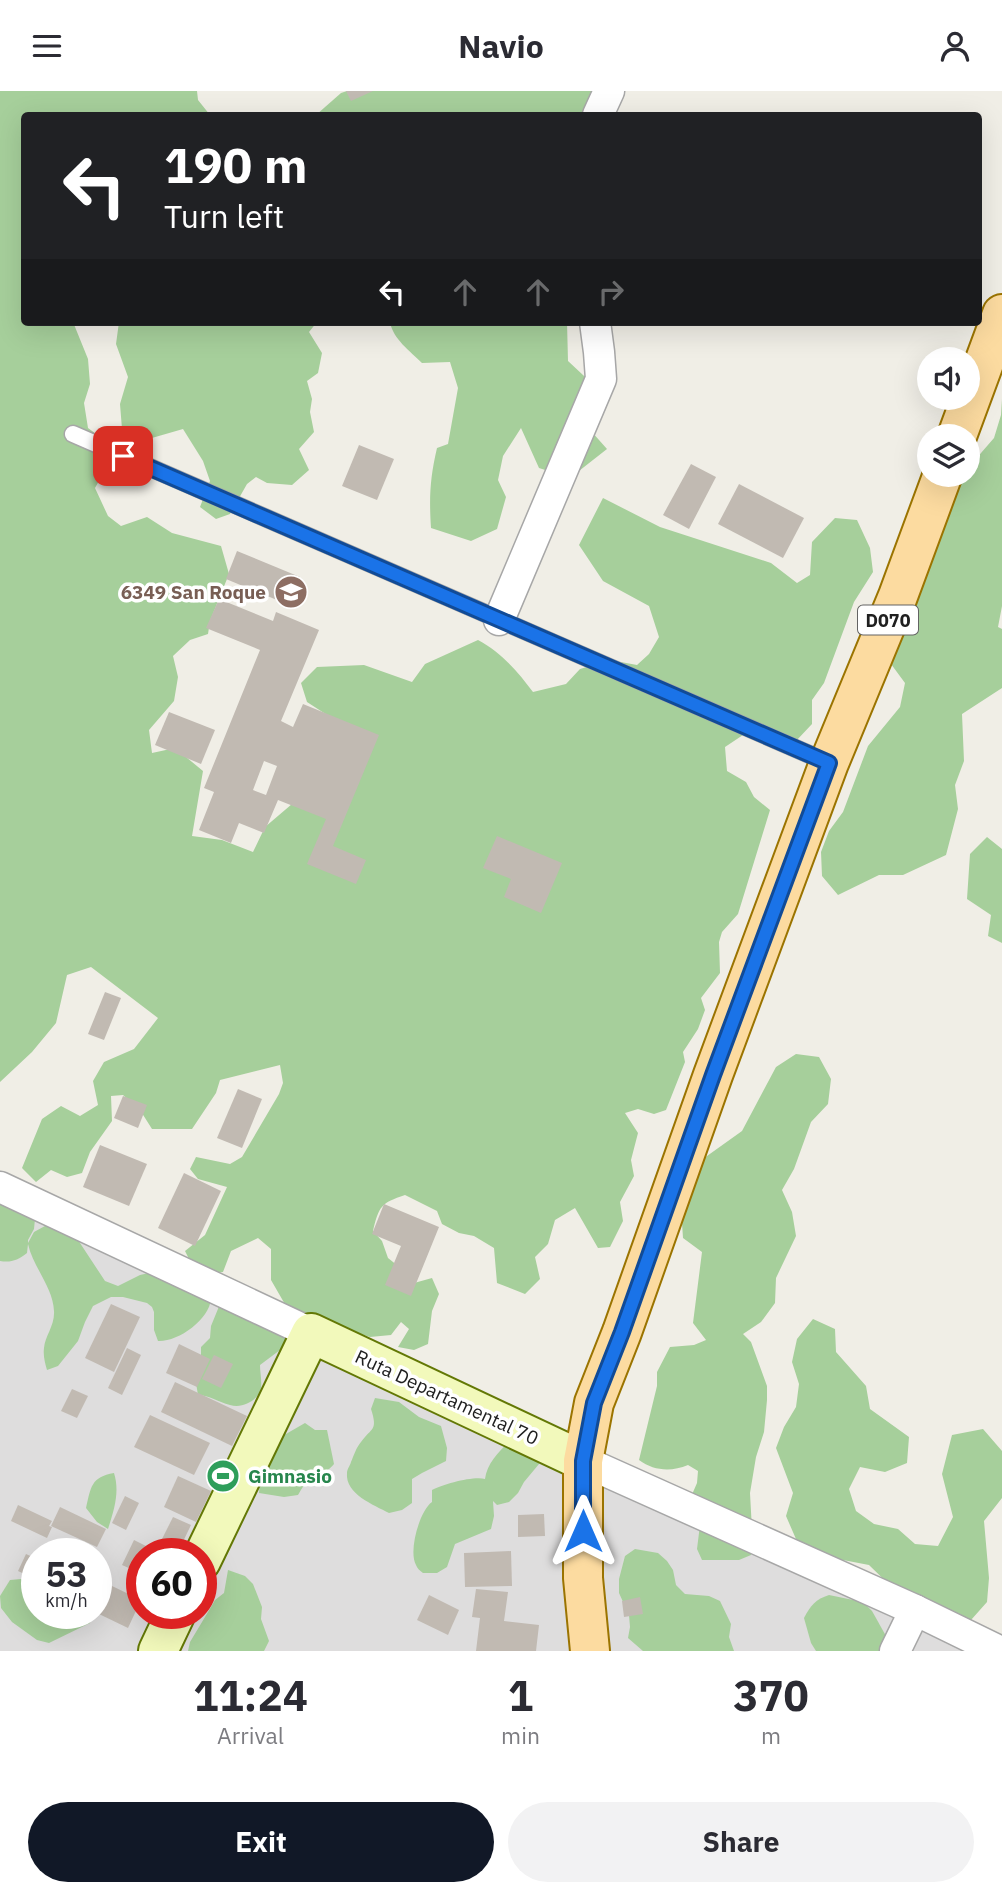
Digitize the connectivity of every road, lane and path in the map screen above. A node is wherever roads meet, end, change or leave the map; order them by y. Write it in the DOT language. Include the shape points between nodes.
graph roads {
  1 [pos="608,91"];
  2 [pos="599,112"];
  3 [pos="1002,314"];
  4 [pos="596,326"];
  5 [pos="961,424"];
  6 [pos="73,434"];
  7 [pos="938,487"];
  8 [pos="499,619"];
  9 [pos="829,763"];
  10 [pos="0,1187"];
  11 [pos="311,1333"];
  12 [pos="583,1461"];
  13 [pos="212,1538"];
  14 [pos="915,1610"];
  15 [pos="168,1629"];
  16 [pos="158,1651"];
  17 [pos="590,1651"];
  18 [pos="894,1651"];
  19 [pos="999,1651"];
  1 -- 2 [label="street"];
  3 -- 5 [label="main road"];
  4 -- 8 [label="street" via="601,379"];
  6 -- 8 [label="lane"];
  7 -- 9 [label="main road, D070"];
  8 -- 9 [label="lane"];
  9 -- 12 [label="main road, D070" via="594,1403"];
  10 -- 11 [label="street"];
  11 -- 12 [label="main road, Ruta Departamental 70"];
  11 -- 13 [label="main road"];
  12 -- 14 [label="street"];
  12 -- 17 [label="main road, D070" via="583,1578"];
  14 -- 18 [label="street"];
  14 -- 19 [label="street"];
  15 -- 16 [label="main road"];
}
